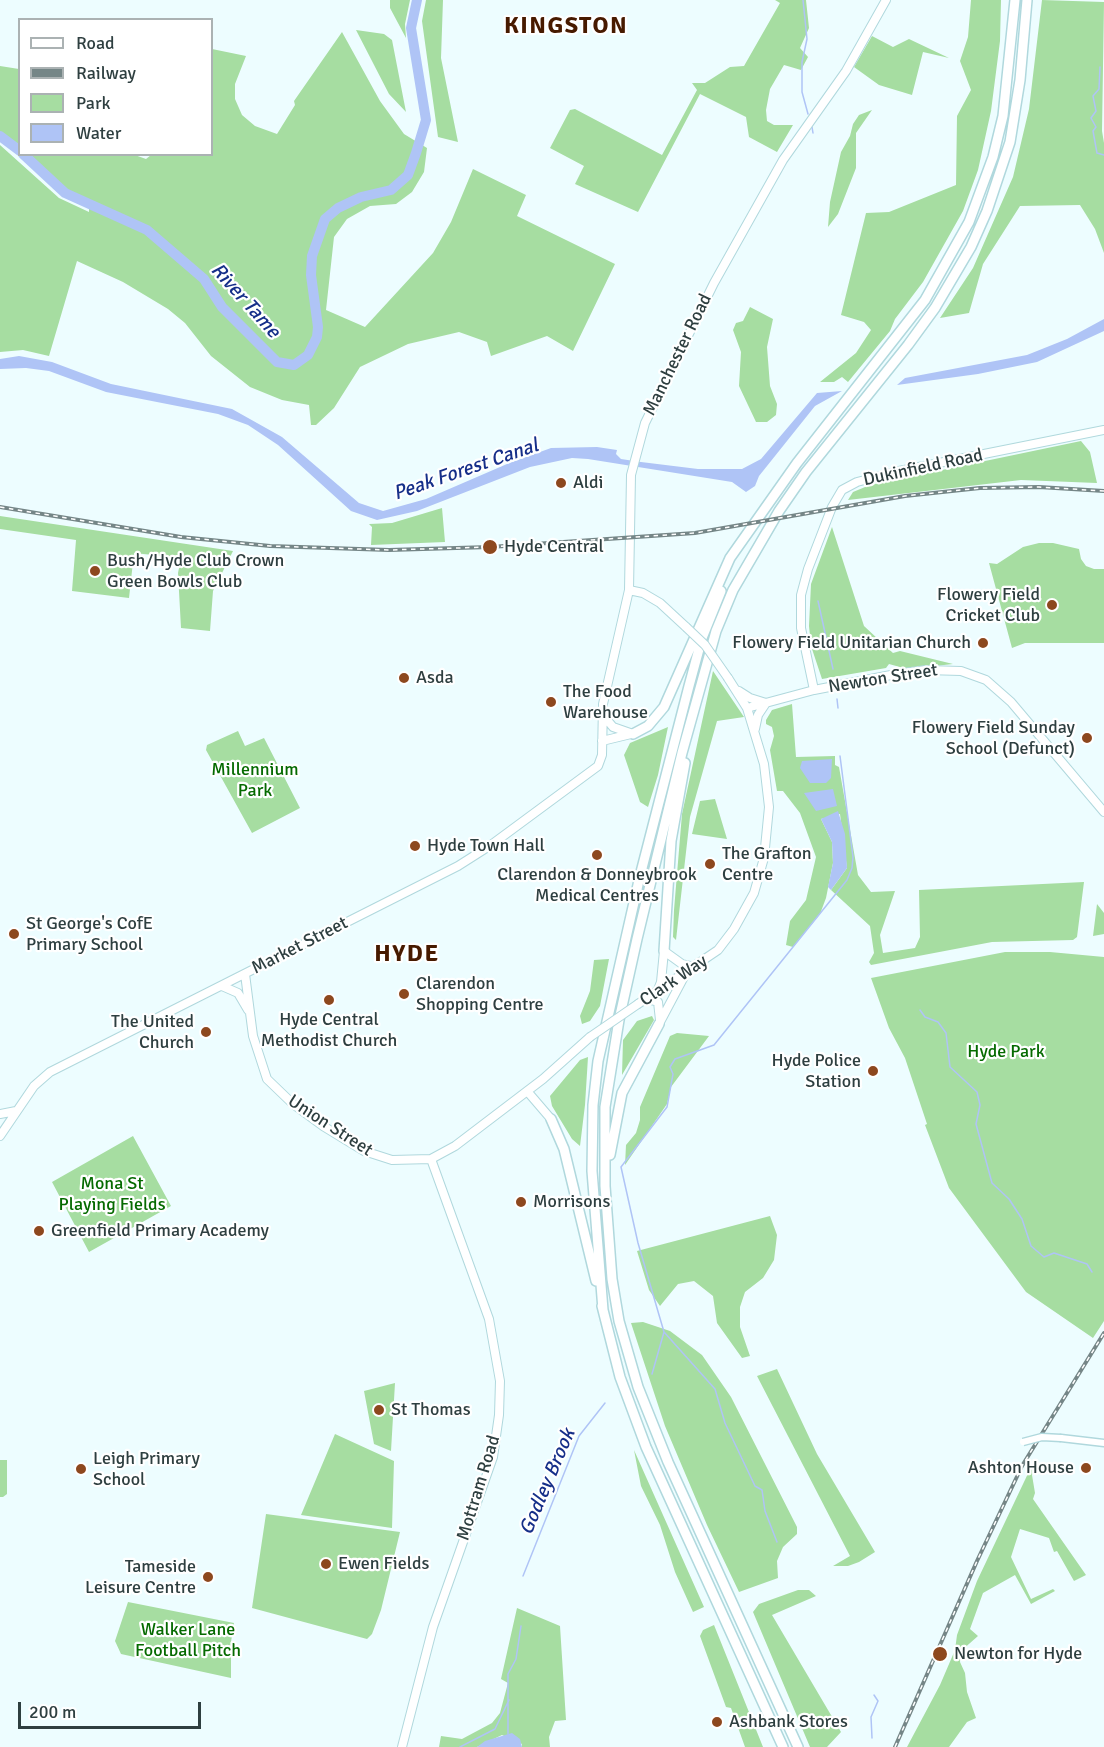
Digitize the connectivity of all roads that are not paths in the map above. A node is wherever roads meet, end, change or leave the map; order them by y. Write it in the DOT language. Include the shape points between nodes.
graph roads {
  1 [pos="886,0"];
  2 [pos="1014,0"];
  3 [pos="1028,0"];
  4 [pos="1104,430"];
  5 [pos="758,516"];
  6 [pos="629,590"];
  7 [pos="733,590"];
  8 [pos="735,688"];
  9 [pos="814,690"];
  10 [pos="766,703"];
  11 [pos="747,708"];
  12 [pos="602,714"];
  13 [pos="755,731"];
  14 [pos="633,734"];
  15 [pos="602,741"];
  16 [pos="602,755"];
  17 [pos="1104,812"];
  18 [pos="664,951"];
  19 [pos="694,967"];
  20 [pos="245,974"];
  21 [pos="686,974"];
  22 [pos="222,986"];
  23 [pos="657,992"];
  24 [pos="647,999"];
  25 [pos="251,1014"];
  26 [pos="659,1024"];
  27 [pos="527,1091"];
  28 [pos="16,1111"];
  29 [pos="0,1114"];
  30 [pos="551,1119"];
  31 [pos="1,1131"];
  32 [pos="431,1159"];
  33 [pos="605,1186"];
  34 [pos="603,1310"];
  35 [pos="1023,1442"];
  36 [pos="1104,1443"];
  37 [pos="402,1747"];
  38 [pos="783,1747"];
  39 [pos="798,1747"];
  1 -- 6 [label="main road, Manchester Road" via="846,71 783,160 657,394 631,475"];
  2 -- 5 [label="highway" via="1008,81 998,136 981,193 963,232 925,300"];
  3 -- 7 [label="highway" via="1010,142 971,247 908,345 806,472"];
  4 -- 9 [label="main road, Dukinfield Road" via="899,471 856,482 842,490 829,515 801,595 801,628"];
  5 -- 14 [label="highway" via="730,558 664,707 648,726"];
  5 -- 34 [label="highway" via="729,571 702,639 606,1016 593,1105 592,1171"];
  6 -- 8 [label="main road, Clark Way, bridge" via="660,603 686,627 705,645"];
  6 -- 12 [label="main road, Manchester Road"];
  7 -- 18 [label="highway" via="686,759 671,841"];
  7 -- 33 [label="highway" via="716,631 692,714 619,1020 605,1107"];
  8 -- 10 [label="main road" via="750,699"];
  8 -- 11 [label="main road, Clark Way"];
  9 -- 10 [label="main road, Newton Street"];
  9 -- 17 [label="main road, Newton Street" via="926,670 961,671 986,680 1011,702"];
  10 -- 11 [label="main road, Newton Street"];
  10 -- 13 [label="main road" via="758,715"];
  11 -- 13 [label="main road, Clark Way"];
  12 -- 14 [label="main road" via="613,728"];
  12 -- 15 [label="main road, Manchester Road"];
  13 -- 19 [label="main road, Clark Way" via="769,807 764,858 754,893 734,929 718,950"];
  14 -- 15 [label="main road"];
  15 -- 16 [label="main road, Manchester Road"];
  16 -- 20 [label="main road, Market Street" via="598,766 586,777 458,866"];
  18 -- 19 [label="main road"];
  18 -- 23 [label="main road"];
  19 -- 21 [label="main road, Clark Way"];
  20 -- 22 [label="main road, Market Street"];
  20 -- 25 [label="main road, Union Street"];
  21 -- 23 [label="main road, Clark Way"];
  21 -- 26 [label="main road"];
  22 -- 25 [label="main road, Union Street" via="238,993"];
  22 -- 28 [label="main road, Market Street" via="50,1072"];
  23 -- 24 [label="main road, Clark Way"];
  24 -- 26 [label="main road" via="658,1002"];
  24 -- 27 [label="main road, Clark Way, bridge" via="590,1037"];
  25 -- 32 [label="main road, Union Street" via="263,1072 278,1092 377,1157 400,1161"];
  26 -- 33 [label="highway" via="622,1093"];
  27 -- 30 [label="main road"];
  27 -- 32 [label="main road, Clark Way" via="455,1146"];
  28 -- 29 [label="main road"];
  28 -- 31 [label="main road, Market Street"];
  30 -- 34 [label="highway" via="564,1149"];
  32 -- 37 [label="main road, Mottram Road" via="490,1326 500,1381 499,1415 493,1456 433,1627"];
  33 -- 39 [label="highway" via="612,1279 619,1321 638,1387 668,1462"];
  34 -- 38 [label="highway" via="620,1377 646,1447"];
  35 -- 36 [label="street, bridge" via="1042,1437"];
}
